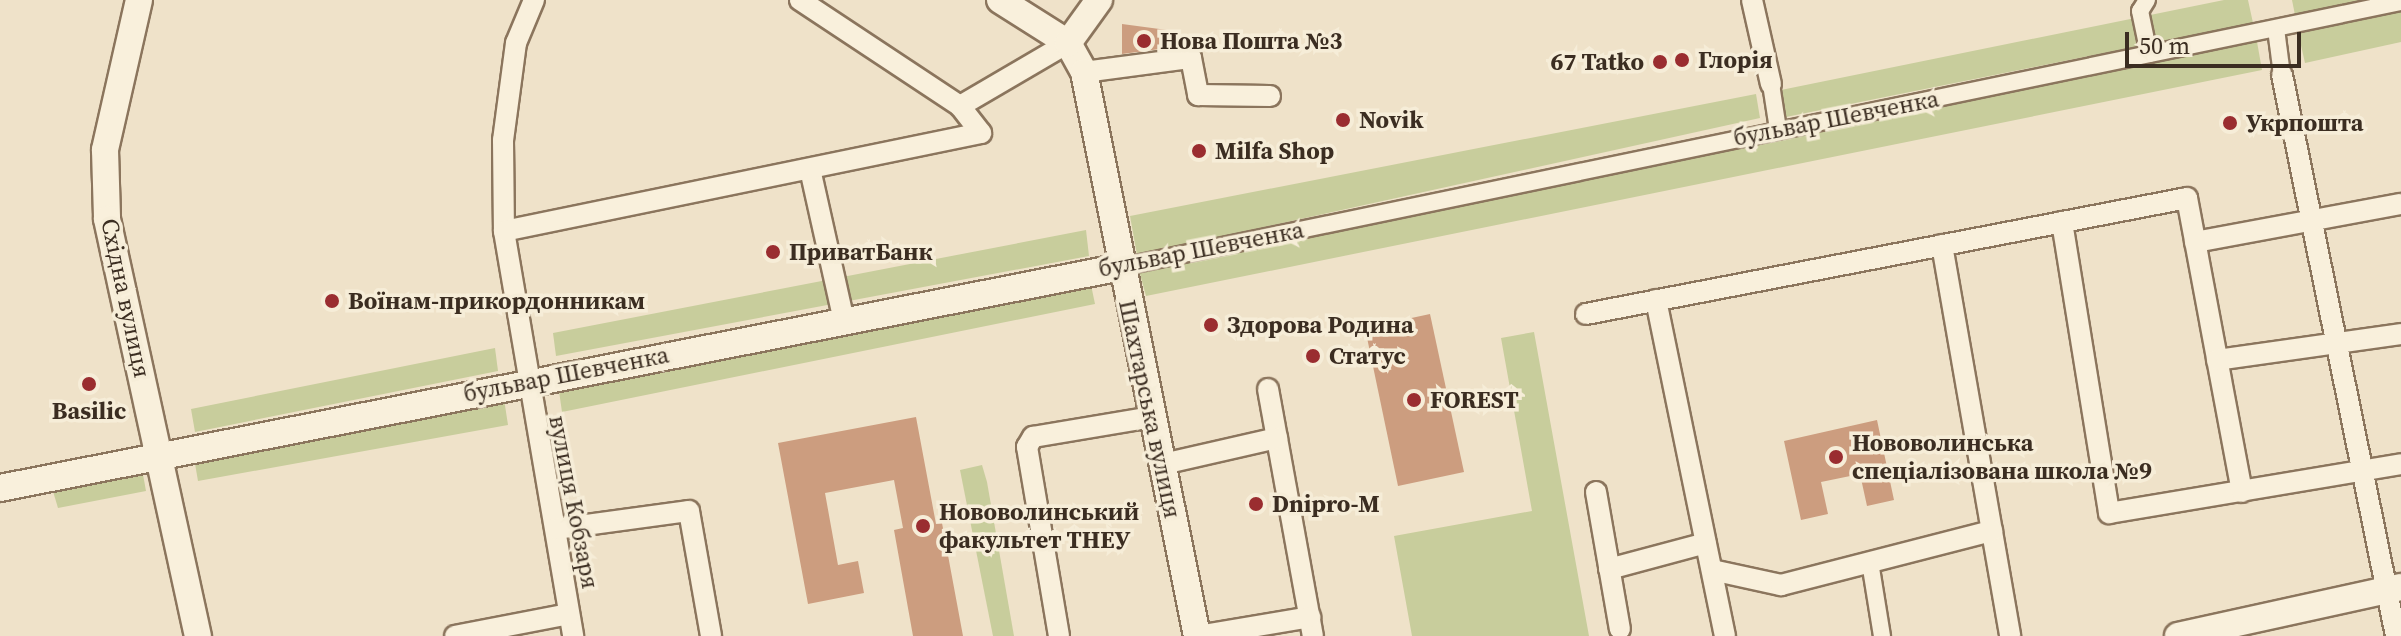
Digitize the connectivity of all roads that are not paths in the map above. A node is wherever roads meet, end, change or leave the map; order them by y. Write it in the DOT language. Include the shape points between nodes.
graph roads {
  1 [pos="139,0"];
  2 [pos="534,0"];
  3 [pos="800,0"];
  4 [pos="1000,0"];
  5 [pos="1099,0"];
  6 [pos="1752,0"];
  7 [pos="2147,0"];
  8 [pos="2394,2"];
  9 [pos="2276,29"];
  10 [pos="1068,43"];
  11 [pos="2149,54"];
  12 [pos="1084,72"];
  13 [pos="2282,75"];
  14 [pos="1771,84"];
  15 [pos="1270,96"];
  16 [pos="960,106"];
  17 [pos="1778,129"];
  18 [pos="810,169"];
  19 [pos="2401,204"];
  20 [pos="2311,217"];
  21 [pos="2062,222"];
  22 [pos="504,231"];
  23 [pos="2195,242"];
  24 [pos="1942,245"];
  25 [pos="1121,267"];
  26 [pos="1656,300"];
  27 [pos="1586,314"];
  28 [pos="844,321"];
  29 [pos="2401,334"];
  30 [pos="2336,345"];
  31 [pos="2217,360"];
  32 [pos="526,382"];
  33 [pos="1268,389"];
  34 [pos="1153,417"];
  35 [pos="1277,438"];
  36 [pos="160,453"];
  37 [pos="1163,464"];
  38 [pos="2401,464"];
  39 [pos="2363,472"];
  40 [pos="0,488"];
  41 [pos="1596,492"];
  42 [pos="2242,492"];
  43 [pos="556,529"];
  44 [pos="1992,531"];
  45 [pos="1706,543"];
  46 [pos="1870,562"];
  47 [pos="1609,569"];
  48 [pos="1712,570"];
  49 [pos="2394,589"];
  50 [pos="569,614"];
  51 [pos="1311,626"];
  52 [pos="1620,629"];
  53 [pos="198,636"];
  54 [pos="455,636"];
  55 [pos="573,636"];
  56 [pos="711,636"];
  57 [pos="1059,636"];
  58 [pos="1197,636"];
  59 [pos="1725,636"];
  60 [pos="1882,636"];
  61 [pos="2010,636"];
  62 [pos="2178,636"];
  63 [pos="2396,636"];
  1 -- 36 [label="street, Східна вулиця" via="105,150 107,219"];
  2 -- 22 [label="street, вулиця Кобзаря" via="516,43 503,140"];
  3 -- 16 [label="street"];
  4 -- 10 [label="street"];
  5 -- 10 [label="street"];
  6 -- 14 [label="street"];
  7 -- 11 [label="street" via="2140,11"];
  8 -- 9 [label="street, бульвар Шевченка"];
  9 -- 11 [label="street, бульвар Шевченка"];
  9 -- 13 [label="street"];
  10 -- 12 [label="street, Шахтарська вулиця"];
  10 -- 16 [label="street"];
  11 -- 17 [label="street, бульвар Шевченка"];
  12 -- 15 [label="street" via="1191,58 1198,95"];
  12 -- 25 [label="street, Шахтарська вулиця"];
  13 -- 20 [label="street"];
  14 -- 17 [label="street"];
  16 -- 18 [label="street" via="981,133"];
  17 -- 25 [label="street, бульвар Шевченка"];
  18 -- 22 [label="street"];
  18 -- 28 [label="street"];
  19 -- 20 [label="street"];
  20 -- 23 [label="street"];
  20 -- 30 [label="street"];
  21 -- 23 [label="street" via="2187,198"];
  21 -- 24 [label="street"];
  21 -- 42 [label="street" via="2109,513"];
  22 -- 32 [label="street, вулиця Кобзаря"];
  23 -- 31 [label="street"];
  24 -- 26 [label="street"];
  24 -- 44 [label="street"];
  25 -- 28 [label="street, бульвар Шевченка"];
  25 -- 34 [label="street, Шахтарська вулиця"];
  26 -- 27 [label="street"];
  26 -- 45 [label="street"];
  28 -- 32 [label="street, бульвар Шевченка"];
  29 -- 30 [label="street"];
  30 -- 31 [label="street"];
  30 -- 39 [label="street"];
  31 -- 42 [label="street"];
  32 -- 36 [label="street, бульвар Шевченка"];
  32 -- 43 [label="street, вулиця Кобзаря"];
  33 -- 35 [label="street"];
  34 -- 37 [label="street, Шахтарська вулиця"];
  34 -- 57 [label="street" via="1033,437 1027,447"];
  35 -- 37 [label="street"];
  35 -- 51 [label="street"];
  36 -- 40 [label="street, бульвар Шевченка"];
  36 -- 53 [label="street, Східна вулиця"];
  37 -- 58 [label="street, Шахтарська вулиця"];
  38 -- 39 [label="street"];
  39 -- 42 [label="street"];
  39 -- 49 [label="street"];
  41 -- 47 [label="street"];
  43 -- 50 [label="street, вулиця Кобзаря"];
  43 -- 56 [label="street" via="689,511"];
  44 -- 46 [label="street"];
  44 -- 61 [label="street"];
  45 -- 47 [label="street"];
  45 -- 48 [label="street"];
  46 -- 48 [label="street" via="1781,585"];
  46 -- 60 [label="street"];
  47 -- 52 [label="street"];
  48 -- 59 [label="street"];
  49 -- 62 [label="street"];
  49 -- 63 [label="street"];
  50 -- 54 [label="street"];
  50 -- 55 [label="street, вулиця Кобзаря"];
  51 -- 58 [label="street"];
}
